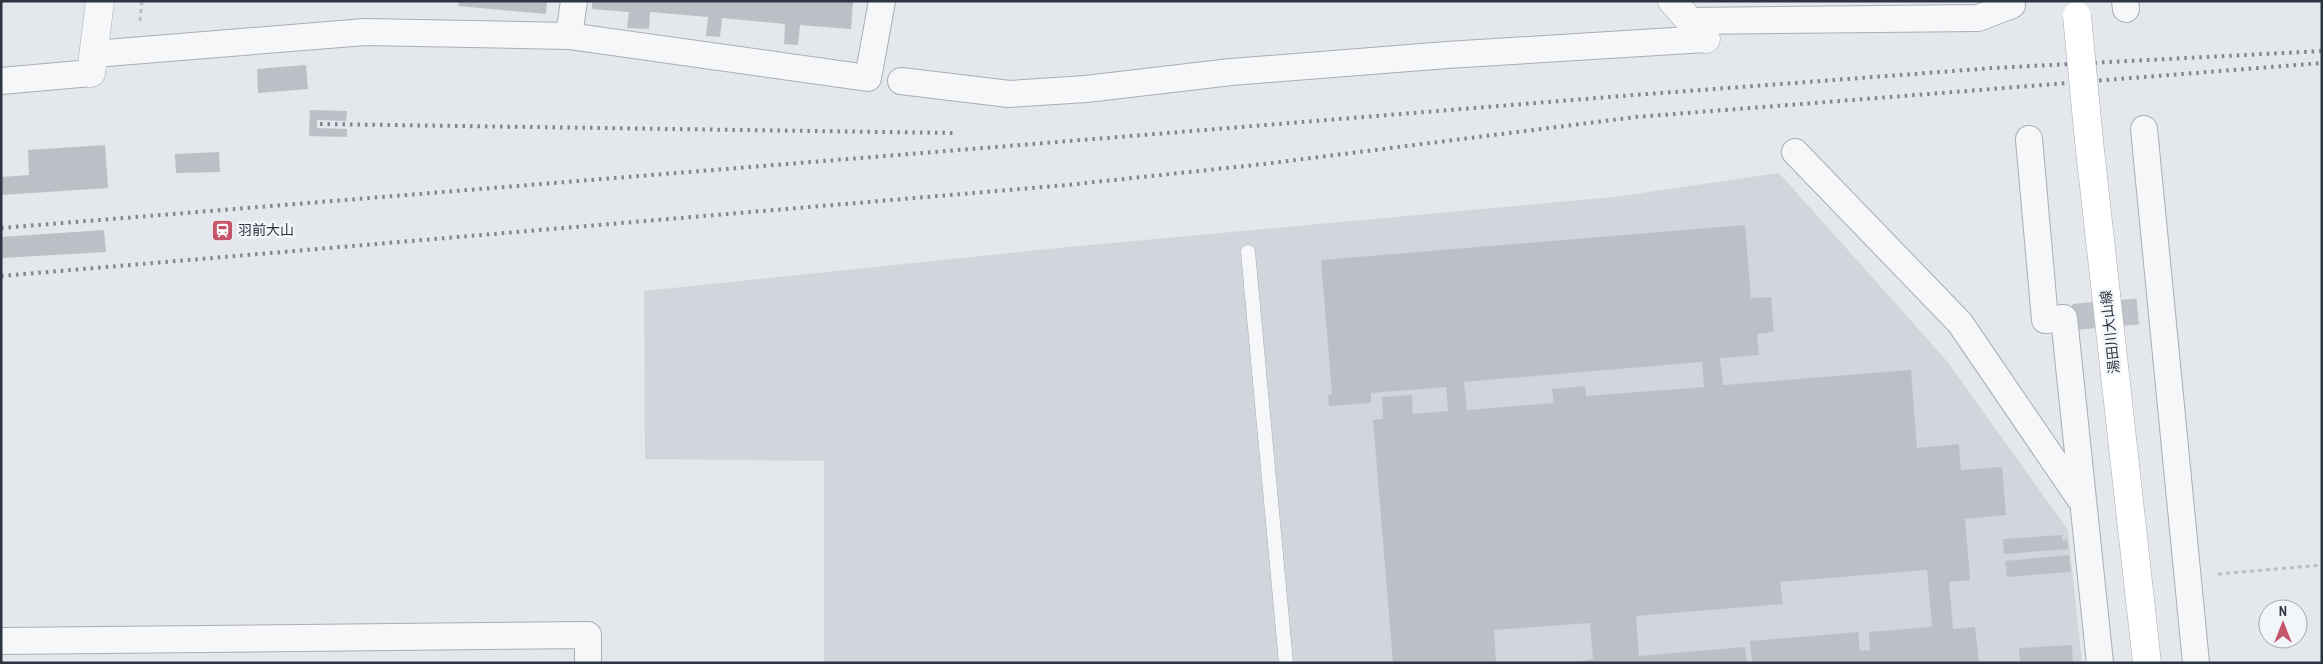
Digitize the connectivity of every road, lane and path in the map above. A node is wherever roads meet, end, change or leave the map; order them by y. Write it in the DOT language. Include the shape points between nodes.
graph roads {
  1 [pos="100,1"];
  2 [pos="142,1"];
  3 [pos="574,1"];
  4 [pos="882,1"];
  5 [pos="1672,1"];
  6 [pos="2012,1"];
  7 [pos="2076,8"];
  8 [pos="140,26"];
  9 [pos="1698,30"];
  10 [pos="570,36"];
  11 [pos="92,63"];
  12 [pos="1,81"];
  13 [pos="901,81"];
  14 [pos="2144,129"];
  15 [pos="2029,139"];
  16 [pos="1796,152"];
  17 [pos="28,185"];
  18 [pos="1,187"];
  19 [pos="1248,252"];
  20 [pos="18,253"];
  21 [pos="1,254"];
  22 [pos="2082,502"];
  23 [pos="2322,565"];
  24 [pos="2186,577"];
  25 [pos="1,641"];
  26 [pos="588,663"];
  27 [pos="1286,663"];
  28 [pos="2100,663"];
  29 [pos="2146,663"];
  30 [pos="2196,663"];
  1 -- 11 [label="street"];
  2 -- 8 [label="path"];
  3 -- 10 [label="street"];
  4 -- 10 [label="street" via="868,78"];
  5 -- 9 [label="street"];
  6 -- 9 [label="street" via="2012,5 1978,18"];
  7 -- 29 [label="main road, 湯田川大山線, bridge"];
  9 -- 13 [label="street" via="1009,94"];
  10 -- 11 [label="street" via="365,32"];
  11 -- 12 [label="street"];
  14 -- 24 [label="street" via="2152,310"];
  15 -- 22 [label="street" via="2045,320 2068,318"];
  16 -- 22 [label="street" via="1960,323"];
  17 -- 18 [label="path"];
  19 -- 27 [label="lane"];
  20 -- 21 [label="path"];
  22 -- 28 [label="street"];
  23 -- 24 [label="path"];
  24 -- 30 [label="street"];
  25 -- 26 [label="street" via="588,635"];
}
